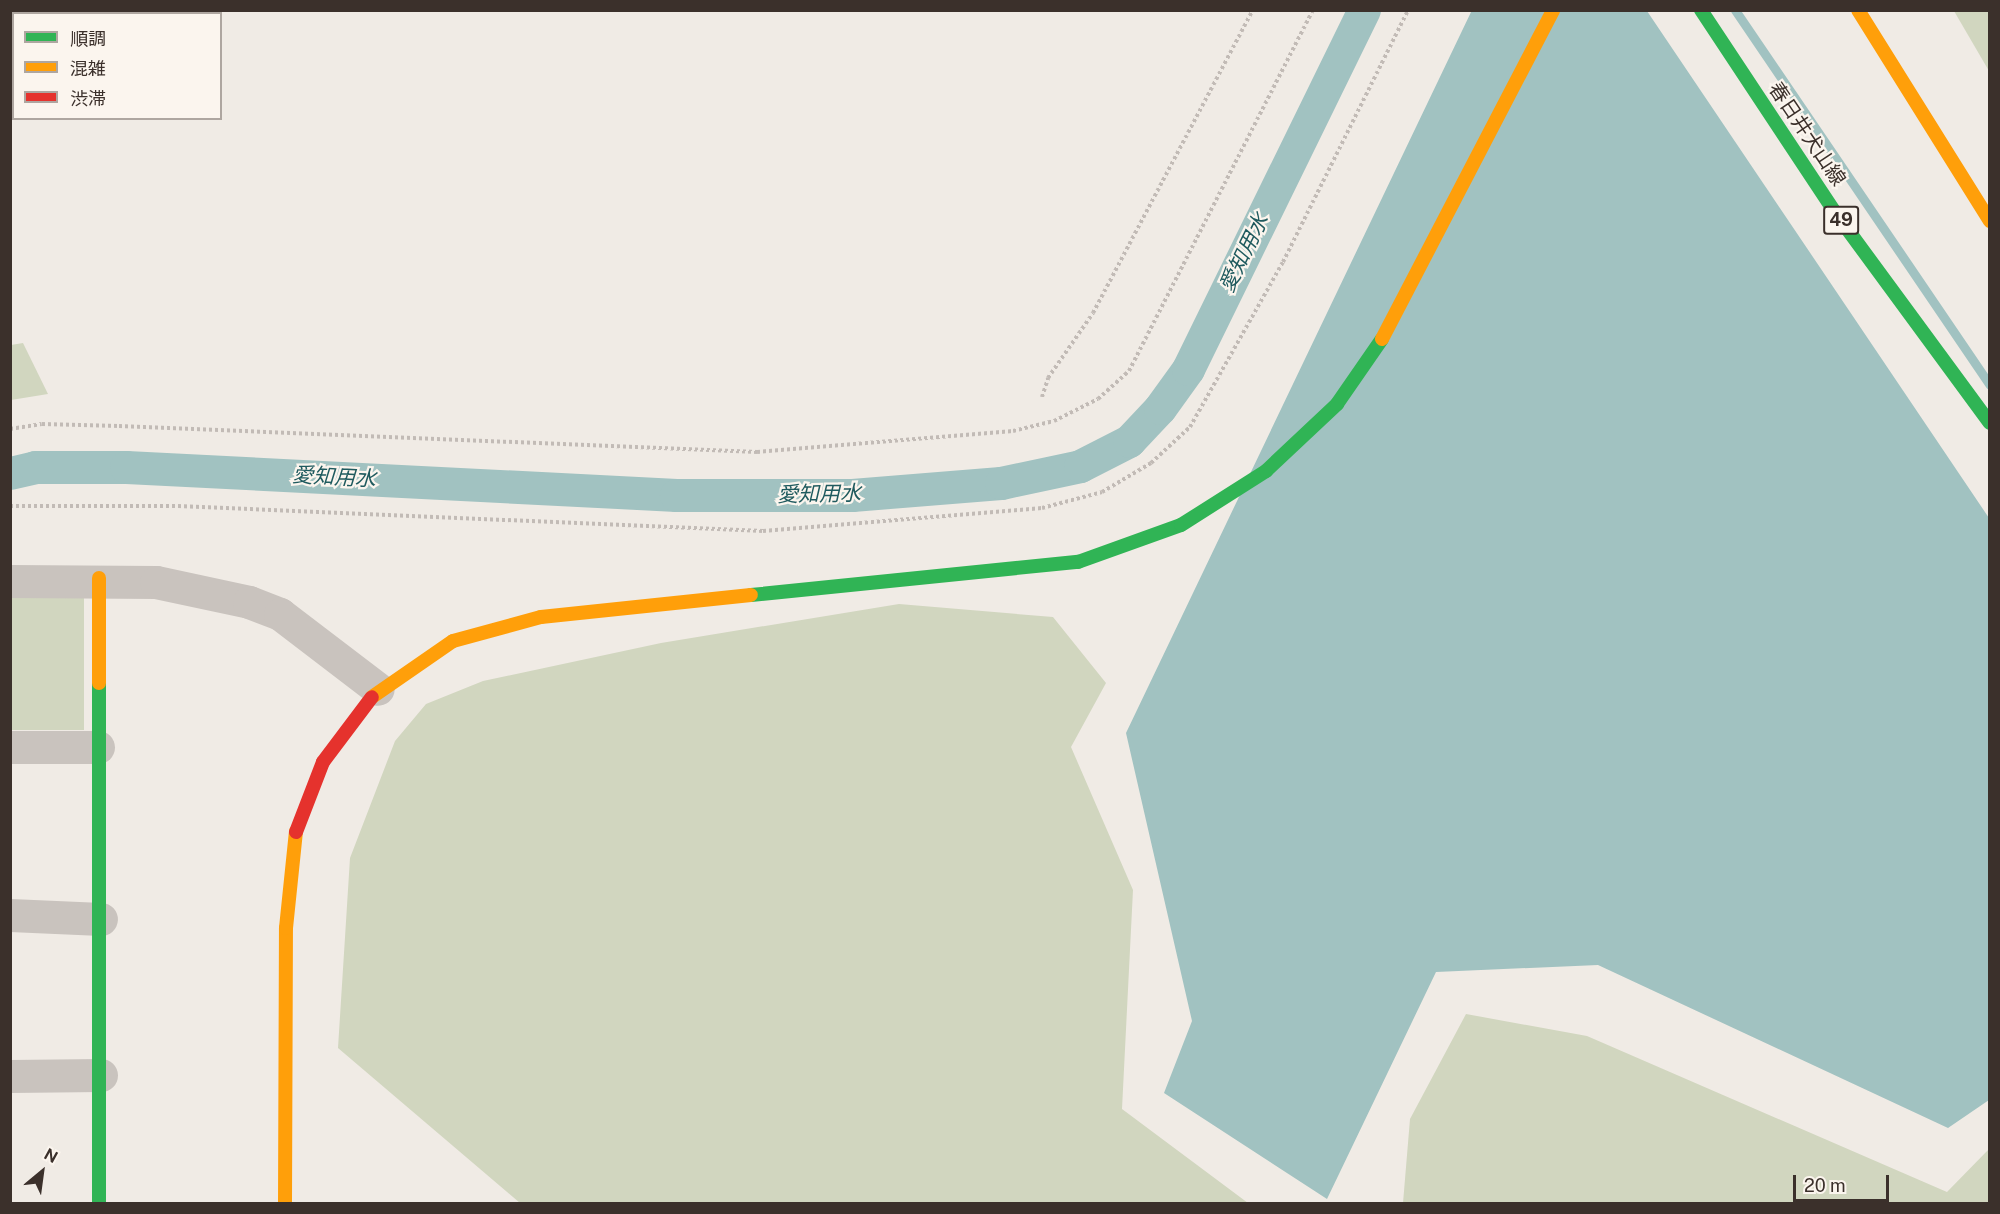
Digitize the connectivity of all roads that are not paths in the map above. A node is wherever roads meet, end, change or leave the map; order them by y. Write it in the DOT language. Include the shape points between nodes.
graph roads {
  1 [pos="1553,10"];
  2 [pos="1701,10"];
  3 [pos="1858,10"];
  4 [pos="1989,221"];
  5 [pos="1989,423"];
  6 [pos="99,578"];
  7 [pos="10,581"];
  8 [pos="378,689"];
  9 [pos="10,747"];
  10 [pos="98,747"];
  11 [pos="10,915"];
  12 [pos="101,919"];
  13 [pos="102,1075"];
  14 [pos="10,1076"];
  15 [pos="99,1203"];
  16 [pos="285,1203"];
  1 -- 8 [label="street" via="1387,332 1337,404 1266,471 1181,525 1078,562 541,616 453,641"];
  2 -- 5 [label="street, 春日井犬山線 / 49" via="1834,211"];
  3 -- 4 [label="street"];
  6 -- 7 [label="street"];
  6 -- 8 [label="street" via="156,582 249,602 280,614"];
  6 -- 10 [label="street"];
  8 -- 16 [label="street" via="323,762 296,828 286,928"];
  9 -- 10 [label="street"];
  10 -- 12 [label="street"];
  11 -- 12 [label="street"];
  12 -- 13 [label="street"];
  13 -- 14 [label="street"];
  13 -- 15 [label="street"];
}
